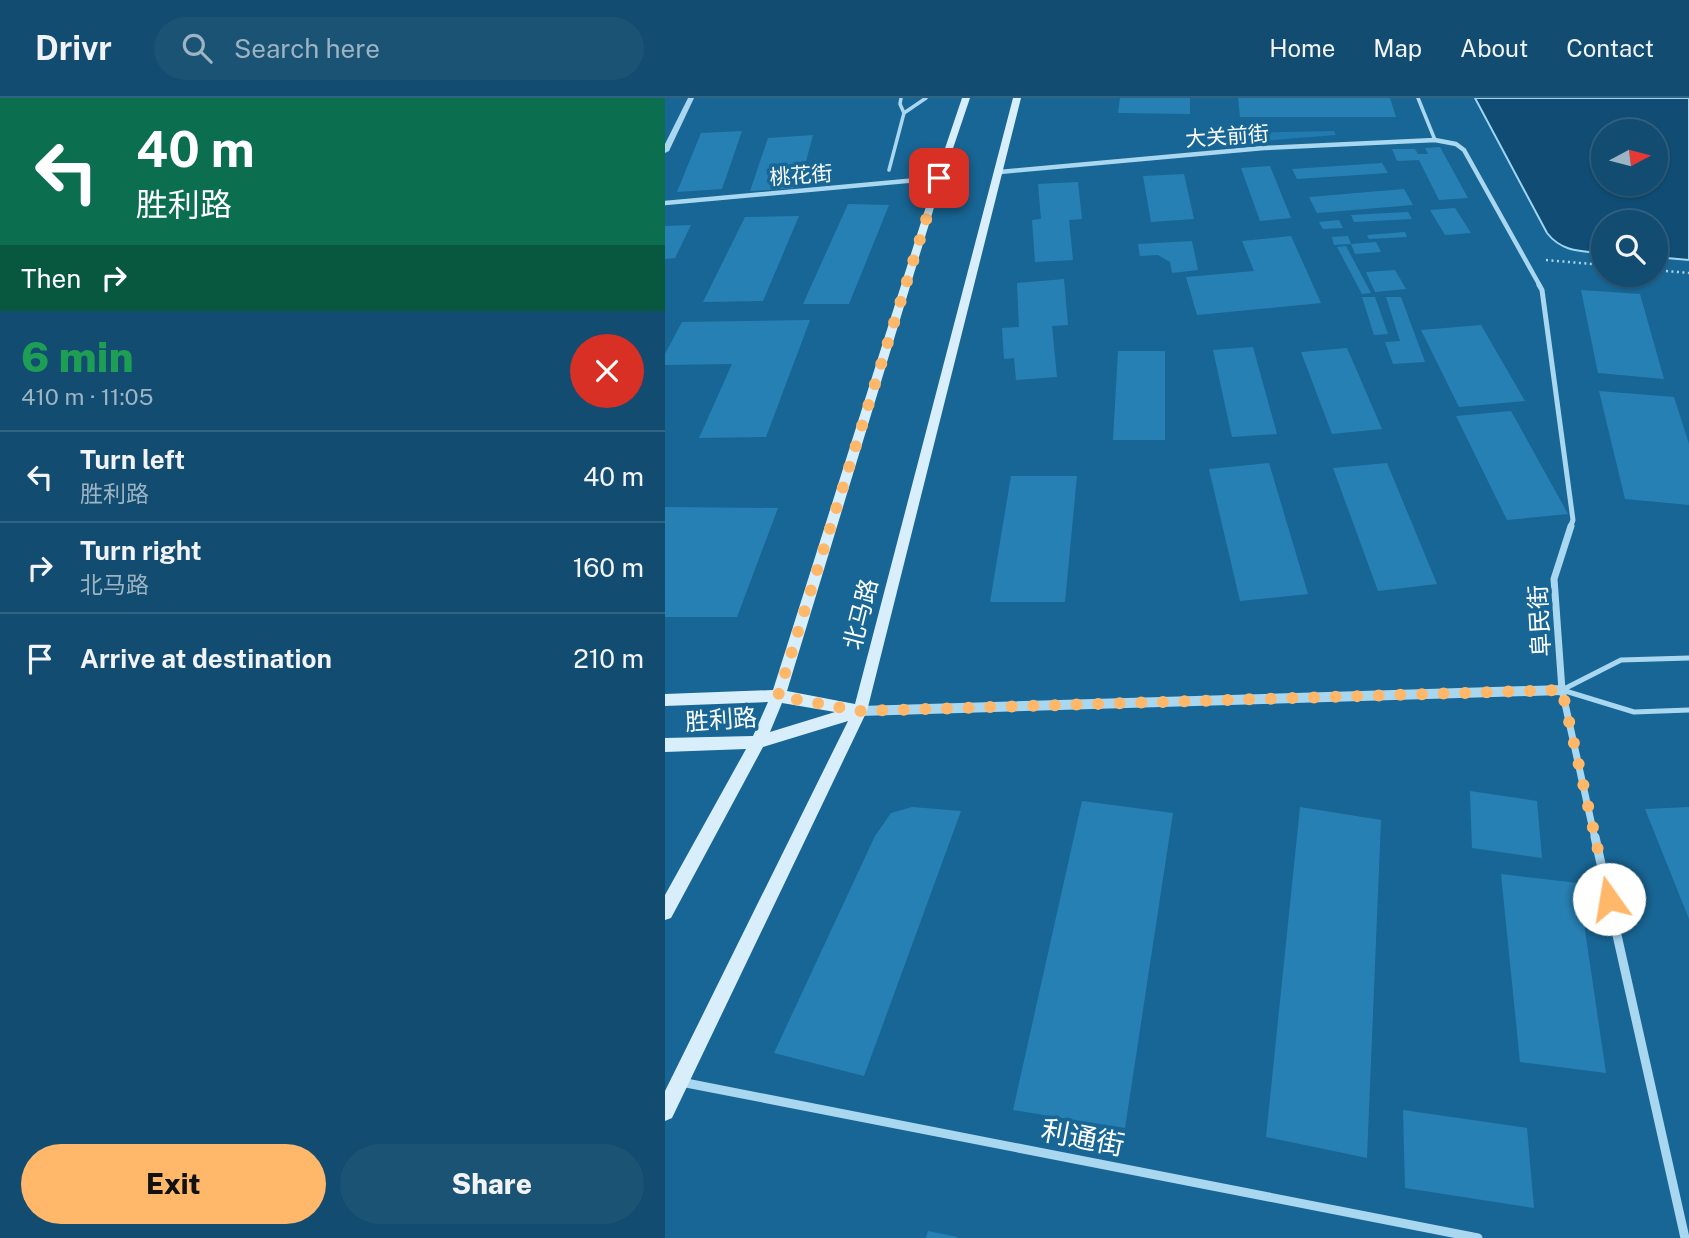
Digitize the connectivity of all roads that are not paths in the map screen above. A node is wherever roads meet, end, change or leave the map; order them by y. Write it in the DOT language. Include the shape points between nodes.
graph roads {
  1 [pos="691,98"];
  2 [pos="901,98"];
  3 [pos="926,98"];
  4 [pos="966,98"];
  5 [pos="1017,98"];
  6 [pos="1418,98"];
  7 [pos="904,113"];
  8 [pos="1435,141"];
  9 [pos="1456,144"];
  10 [pos="665,151"];
  11 [pos="889,170"];
  12 [pos="1000,172"];
  13 [pos="939,178"];
  14 [pos="665,204"];
  15 [pos="1689,658"];
  16 [pos="1562,690"];
  17 [pos="778,696"];
  18 [pos="665,700"];
  19 [pos="1689,710"];
  20 [pos="860,711"];
  21 [pos="758,742"];
  22 [pos="665,745"];
  23 [pos="665,912"];
  24 [pos="679,1082"];
  25 [pos="665,1111"];
  26 [pos="1478,1238"];
  27 [pos="1685,1238"];
  1 -- 10 [label="street"];
  2 -- 7 [label="lane"];
  3 -- 7 [label="lane"];
  4 -- 13 [label="main road"];
  5 -- 12 [label="main road, 北马路"];
  6 -- 8 [label="street"];
  7 -- 11 [label="lane"];
  8 -- 9 [label="street, 大关前街"];
  8 -- 12 [label="street, 大关前街" via="1264,148"];
  9 -- 16 [label="street, 阜民街" via="1464,150 1542,290 1573,520 1554,579"];
  12 -- 20 [label="main road, 北马路"];
  13 -- 14 [label="street, 桃花街"];
  13 -- 17 [label="main road"];
  15 -- 16 [label="lane" via="1621,660"];
  16 -- 19 [label="lane" via="1635,712"];
  16 -- 20 [label="street, 胜利路"];
  16 -- 27 [label="street, 阜民街"];
  17 -- 18 [label="main road, 胜利路"];
  17 -- 20 [label="main road, 胜利路"];
  17 -- 21 [label="main road"];
  20 -- 21 [label="main road, 胜利路"];
  20 -- 24 [label="main road, 北马路"];
  21 -- 22 [label="main road, 胜利路"];
  21 -- 23 [label="main road"];
  24 -- 25 [label="main road, 北马路"];
  24 -- 26 [label="street, 利通街"];
}
